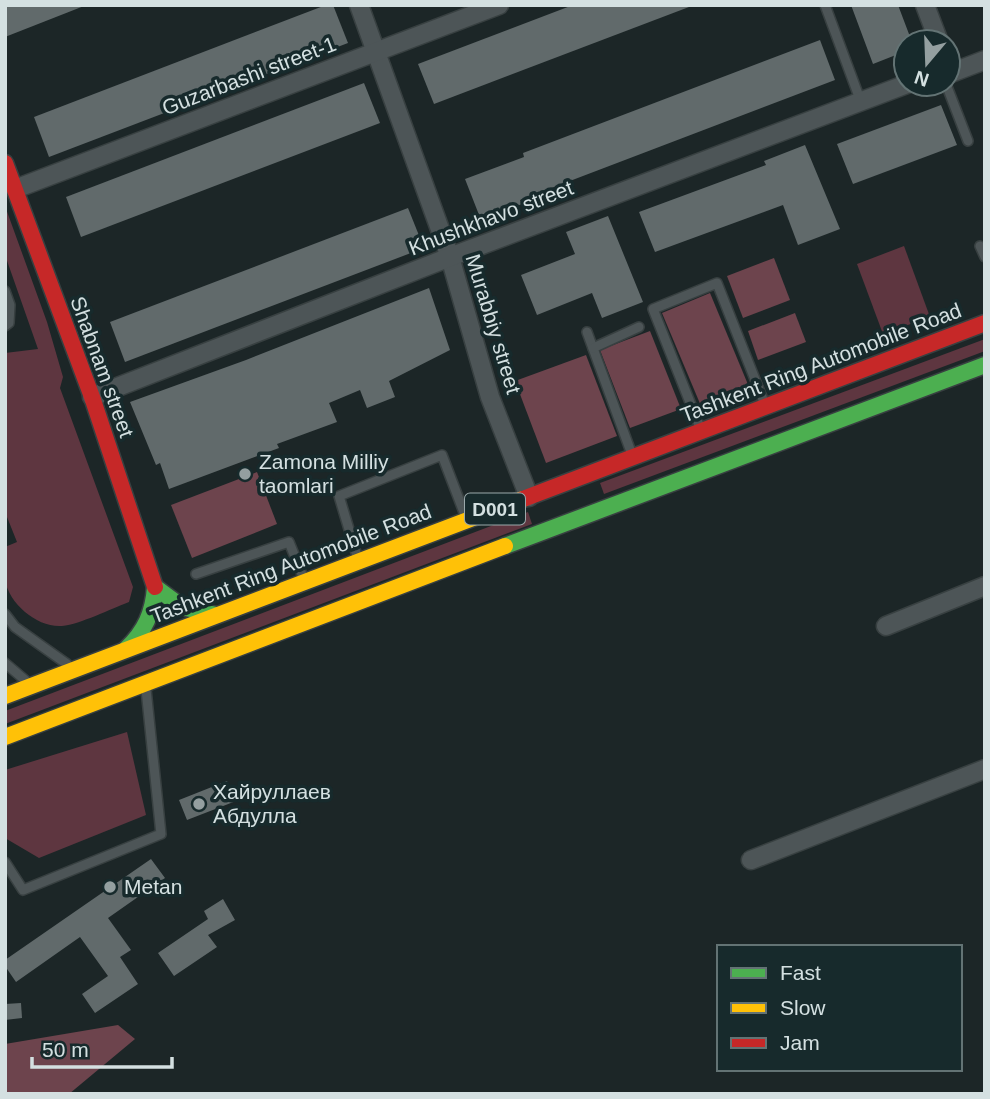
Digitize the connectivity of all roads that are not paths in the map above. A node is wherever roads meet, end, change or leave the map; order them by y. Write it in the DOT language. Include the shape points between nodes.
graph roads {
  1 [pos="359,5"];
  2 [pos="499,5"];
  3 [pos="825,5"];
  4 [pos="925,5"];
  5 [pos="934,28"];
  6 [pos="377,51"];
  7 [pos="985,60"];
  8 [pos="962,69"];
  9 [pos="892,90"];
  10 [pos="955,98"];
  11 [pos="861,102"];
  12 [pos="968,141"];
  13 [pos="5,163"];
  14 [pos="15,189"];
  15 [pos="981,246"];
  16 [pos="450,257"];
  17 [pos="985,257"];
  18 [pos="5,290"];
  19 [pos="985,323"];
  20 [pos="5,326"];
  21 [pos="639,327"];
  22 [pos="587,332"];
  23 [pos="593,348"];
  24 [pos="985,365"];
  25 [pos="92,397"];
  26 [pos="766,407"];
  27 [pos="701,431"];
  28 [pos="633,457"];
  29 [pos="529,496"];
  30 [pos="560,505"];
  31 [pos="467,520"];
  32 [pos="358,561"];
  33 [pos="197,574"];
  34 [pos="305,582"];
  35 [pos="985,586"];
  36 [pos="155,587"];
  37 [pos="5,614"];
  38 [pos="216,615"];
  39 [pos="886,626"];
  40 [pos="125,650"];
  41 [pos="5,663"];
  42 [pos="74,670"];
  43 [pos="146,683"];
  44 [pos="32,685"];
  45 [pos="5,696"];
  46 [pos="5,737"];
  47 [pos="985,769"];
  48 [pos="751,860"];
  49 [pos="5,862"];
  1 -- 6 [label="street, Murabbiy street"];
  2 -- 6 [label="street, Guzarbashi street-1"];
  3 -- 11 [label="lane"];
  4 -- 5 [label="street"];
  6 -- 14 [label="street, Guzarbashi street-1"];
  6 -- 16 [label="street, Murabbiy street"];
  7 -- 8 [label="street"];
  9 -- 11 [label="street, Khushkhavo street"];
  10 -- 12 [label="lane"];
  11 -- 16 [label="street, Khushkhavo street"];
  13 -- 14 [label="main road, Shabnam street"];
  14 -- 25 [label="main road, Shabnam street"];
  15 -- 17 [label="lane"];
  16 -- 25 [label="street, Khushkhavo street"];
  16 -- 29 [label="street, Murabbiy street" via="489,397"];
  18 -- 20 [label="lane" via="10,305"];
  19 -- 26 [label="main road, Tashkent Ring Automobile Road / D001"];
  21 -- 23 [label="lane"];
  22 -- 23 [label="lane"];
  23 -- 28 [label="lane"];
  24 -- 30 [label="main road, Tashkent Ring Automobile Road / D001"];
  25 -- 36 [label="main road, Shabnam street"];
  26 -- 27 [label="main road, Tashkent Ring Automobile Road / D001"];
  26 -- 27 [label="lane" via="717,283 653,309"];
  27 -- 28 [label="main road, Tashkent Ring Automobile Road / D001"];
  28 -- 30 [label="main road, Tashkent Ring Automobile Road / D001"];
  29 -- 30 [label="main road, Tashkent Ring Automobile Road / D001"];
  29 -- 31 [label="main road, Tashkent Ring Automobile Road / D001"];
  30 -- 43 [label="main road, Tashkent Ring Automobile Road / D001"];
  31 -- 32 [label="main road, Tashkent Ring Automobile Road / D001"];
  31 -- 32 [label="lane" via="442,455 339,496"];
  32 -- 34 [label="main road, Tashkent Ring Automobile Road / D001"];
  33 -- 34 [label="lane" via="289,542"];
  34 -- 38 [label="main road, Tashkent Ring Automobile Road / D001"];
  35 -- 39 [label="street"];
  36 -- 38 [label="main road" via="181,609"];
  36 -- 40 [label="main road" via="149,621"];
  37 -- 42 [label="lane"];
  38 -- 40 [label="main road, Tashkent Ring Automobile Road / D001"];
  40 -- 42 [label="main road, Tashkent Ring Automobile Road / D001"];
  41 -- 44 [label="lane"];
  42 -- 44 [label="main road, Tashkent Ring Automobile Road / D001"];
  43 -- 46 [label="main road, Tashkent Ring Automobile Road / D001"];
  43 -- 49 [label="lane" via="161,834 23,890"];
  44 -- 45 [label="main road, Tashkent Ring Automobile Road / D001"];
  47 -- 48 [label="street"];
}
